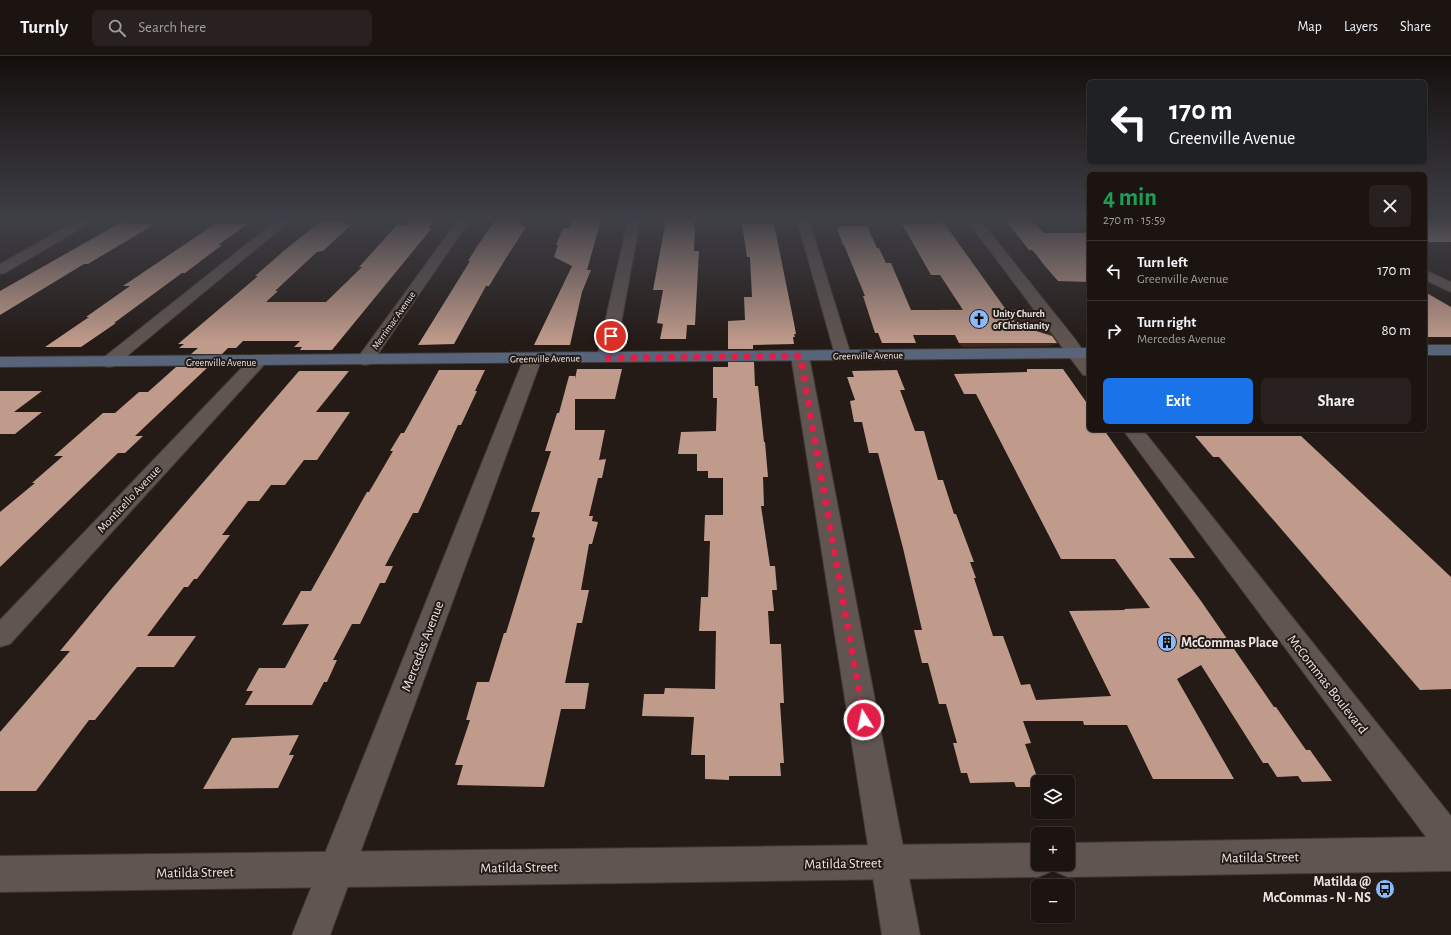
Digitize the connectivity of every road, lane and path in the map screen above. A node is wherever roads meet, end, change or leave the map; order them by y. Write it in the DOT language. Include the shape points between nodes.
graph roads {
  1 [pos="16,261"];
  2 [pos="234,261"];
  3 [pos="435,261"];
  4 [pos="626,261"];
  5 [pos="815,261"];
  6 [pos="1005,261"];
  7 [pos="0,270"];
  8 [pos="1427,275"];
  9 [pos="1451,288"];
  10 [pos="1427,350"];
  11 [pos="1451,350"];
  12 [pos="1082,353"];
  13 [pos="843,355"];
  14 [pos="800,356"];
  15 [pos="533,358"];
  16 [pos="606,358"];
  17 [pos="365,360"];
  18 [pos="258,361"];
  19 [pos="0,362"];
  20 [pos="109,362"];
  21 [pos="1087,366"];
  22 [pos="1135,432"];
  23 [pos="0,637"];
  24 [pos="1451,843"];
  25 [pos="1451,854"];
  26 [pos="1031,860"];
  27 [pos="1075,860"];
  28 [pos="889,862"];
  29 [pos="336,869"];
  30 [pos="0,874"];
  31 [pos="311,935"];
  32 [pos="901,935"];
  1 -- 7 [label="street"];
  2 -- 20 [label="street"];
  3 -- 17 [label="street, Merrimac Avenue"];
  4 -- 16 [label="street"];
  5 -- 13 [label="street"];
  6 -- 12 [label="street" via="1069,343"];
  8 -- 9 [label="street"];
  10 -- 11 [label="main road"];
  12 -- 13 [label="main road, Greenville Avenue"];
  12 -- 21 [label="street"];
  13 -- 14 [label="main road, Greenville Avenue"];
  14 -- 16 [label="main road, Greenville Avenue"];
  14 -- 28 [label="street"];
  15 -- 16 [label="main road, Greenville Avenue"];
  15 -- 17 [label="main road, Greenville Avenue"];
  15 -- 29 [label="street, Mercedes Avenue"];
  17 -- 18 [label="main road, Greenville Avenue"];
  18 -- 20 [label="main road, Greenville Avenue"];
  18 -- 23 [label="street, Monticello Avenue"];
  19 -- 20 [label="main road, Greenville Avenue"];
  22 -- 24 [label="street, McCommas Boulevard"];
  25 -- 27 [label="street, Matilda Street"];
  26 -- 28 [label="street, Matilda Street"];
  28 -- 29 [label="street, Matilda Street"];
  28 -- 32 [label="street"];
  29 -- 30 [label="street, Matilda Street"];
  29 -- 31 [label="street, Mercedes Avenue"];
}
